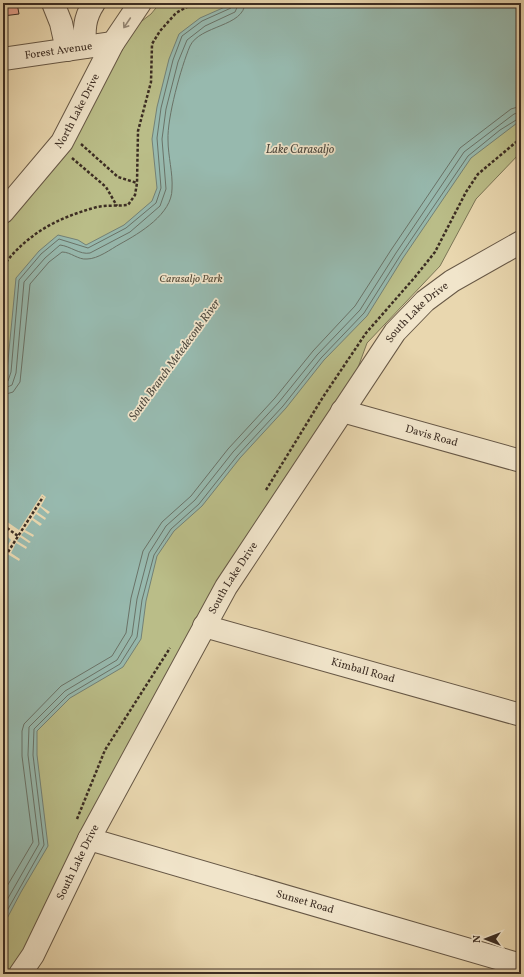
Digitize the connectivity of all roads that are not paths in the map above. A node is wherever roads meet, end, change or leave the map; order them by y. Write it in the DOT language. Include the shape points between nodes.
graph roads {
  1 [pos="53,3"];
  2 [pos="94,3"];
  3 [pos="140,3"];
  4 [pos="113,43"];
  5 [pos="76,48"];
  6 [pos="3,58"];
  7 [pos="3,212"];
  8 [pos="521,242"];
  9 [pos="342,411"];
  10 [pos="521,461"];
  11 [pos="204,626"];
  12 [pos="521,715"];
  13 [pos="89,839"];
  14 [pos="521,965"];
  15 [pos="20,974"];
  1 -- 5 [label="street" via="60,23"];
  2 -- 5 [label="street" via="88,12"];
  3 -- 4 [label="street, North Lake Drive, one-way"];
  4 -- 5 [label="street, Forest Avenue"];
  4 -- 7 [label="street, North Lake Drive" via="62,139"];
  5 -- 6 [label="street, Forest Avenue"];
  8 -- 9 [label="street, South Lake Drive" via="452,281 425,301 395,332"];
  9 -- 10 [label="street, Davis Road"];
  9 -- 11 [label="street, South Lake Drive" via="226,587"];
  11 -- 12 [label="street, Kimball Road"];
  11 -- 13 [label="street, South Lake Drive"];
  13 -- 14 [label="street, Sunset Road"];
  13 -- 15 [label="street, South Lake Drive" via="33,955"];
}
